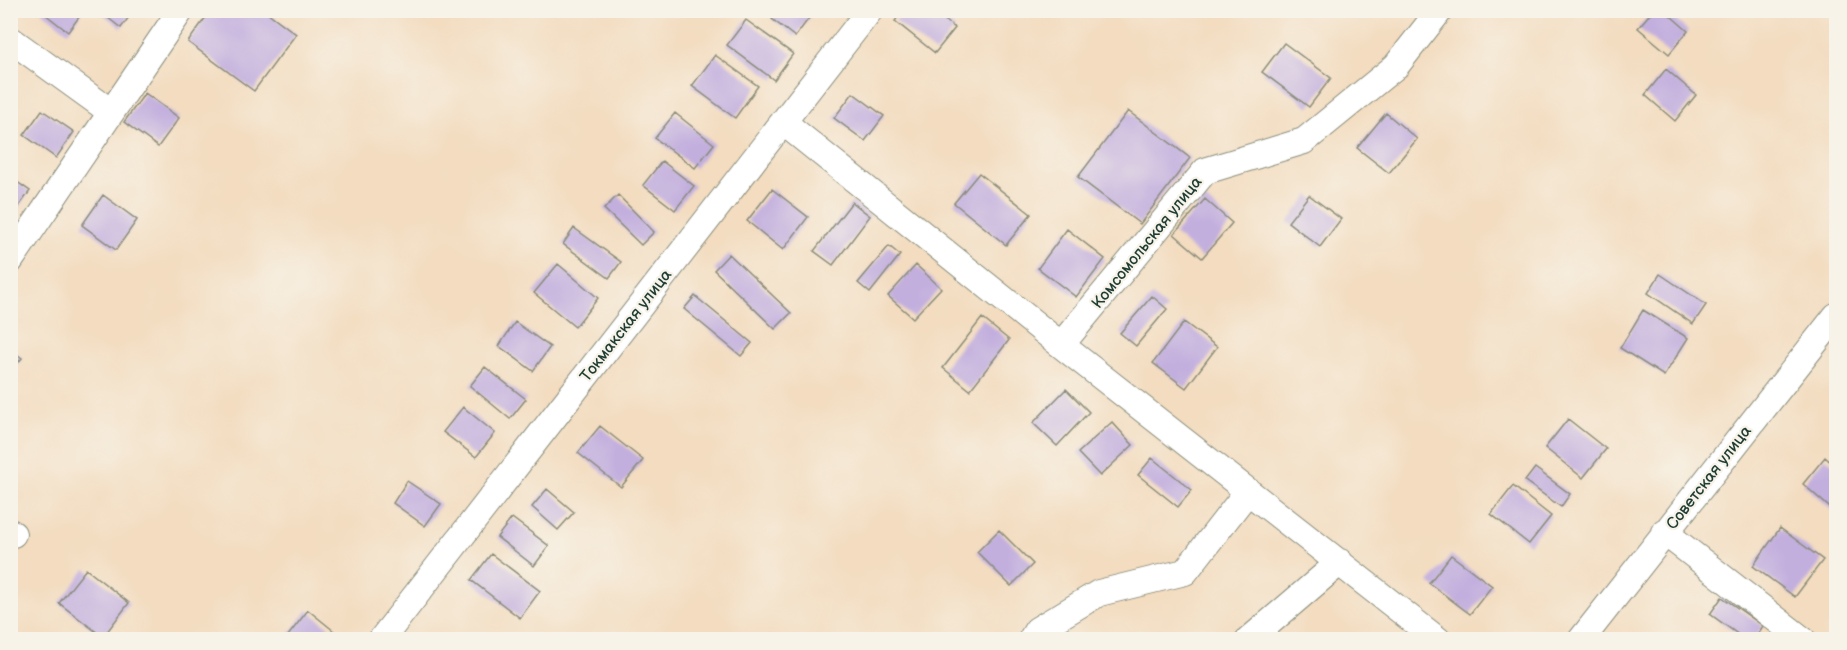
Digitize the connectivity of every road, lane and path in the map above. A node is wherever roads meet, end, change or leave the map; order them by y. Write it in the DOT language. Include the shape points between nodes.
graph roads {
  1 [pos="181,10"];
  2 [pos="870,10"];
  3 [pos="1440,10"];
  4 [pos="10,39"];
  5 [pos="111,112"];
  6 [pos="783,122"];
  7 [pos="10,261"];
  8 [pos="1836,316"];
  9 [pos="1061,345"];
  10 [pos="1248,491"];
  11 [pos="1664,532"];
  12 [pos="1340,562"];
  13 [pos="381,639"];
  14 [pos="1031,639"];
  15 [pos="1250,639"];
  16 [pos="1438,639"];
  17 [pos="1581,639"];
  18 [pos="1803,639"];
  1 -- 5 [label="street"];
  2 -- 6 [label="street, Токмакская улица"];
  3 -- 9 [label="street, Комсомольская улица" via="1396,66 1305,141 1205,171"];
  4 -- 5 [label="street"];
  5 -- 7 [label="street"];
  6 -- 9 [label="street"];
  6 -- 13 [label="street, Токмакская улица"];
  8 -- 11 [label="street, Советская улица"];
  9 -- 10 [label="street"];
  10 -- 12 [label="street"];
  10 -- 14 [label="street" via="1185,572 1099,593 1037,630"];
  11 -- 17 [label="street, Советская улица"];
  11 -- 18 [label="street"];
  12 -- 15 [label="street"];
  12 -- 16 [label="street"];
}
